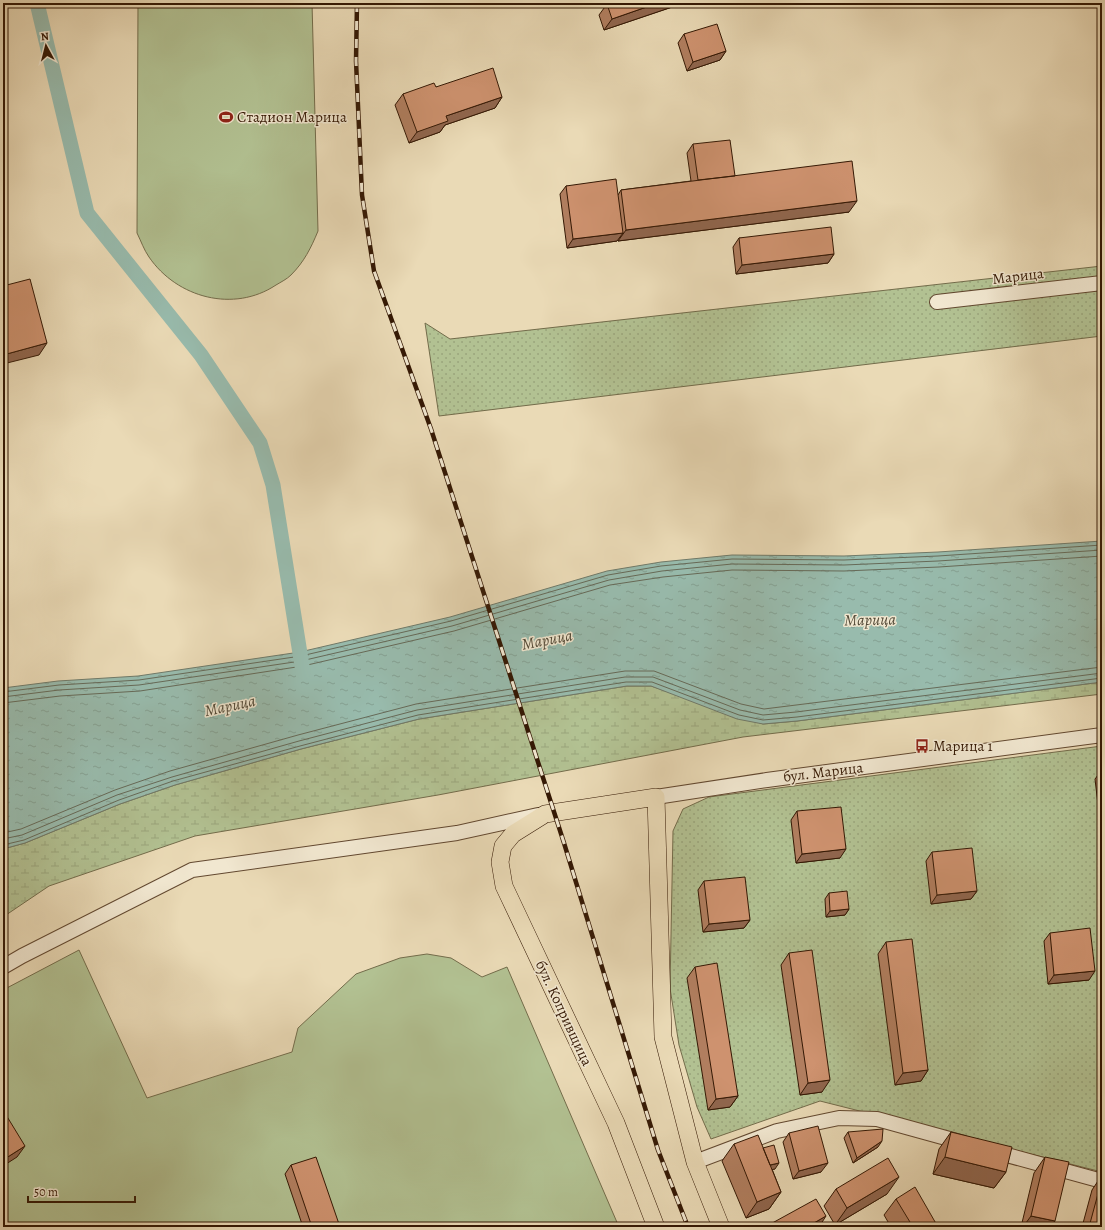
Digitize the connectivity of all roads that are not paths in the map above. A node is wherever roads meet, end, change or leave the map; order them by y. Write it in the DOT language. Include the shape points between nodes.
graph roads {
  1 [pos="1102,283"];
  2 [pos="937,302"];
  3 [pos="1102,735"];
  4 [pos="656,797"];
  5 [pos="545,814"];
  6 [pos="3,967"];
  7 [pos="695,1162"];
  8 [pos="1102,1181"];
  9 [pos="656,1227"];
  10 [pos="721,1227"];
  1 -- 2 [label="street, Марица"];
  3 -- 4 [label="street, бул. Марица"];
  4 -- 5 [label="main road, бул. Марица"];
  4 -- 7 [label="main road" via="663,1037"];
  5 -- 6 [label="street" via="456,833 192,870"];
  5 -- 9 [label="main road, бул. Копривщица" via="514,834 503,846 500,862 504,886 616,1123"];
  7 -- 8 [label="street" via="777,1131 839,1118 877,1119"];
  7 -- 10 [label="main road"];
}
